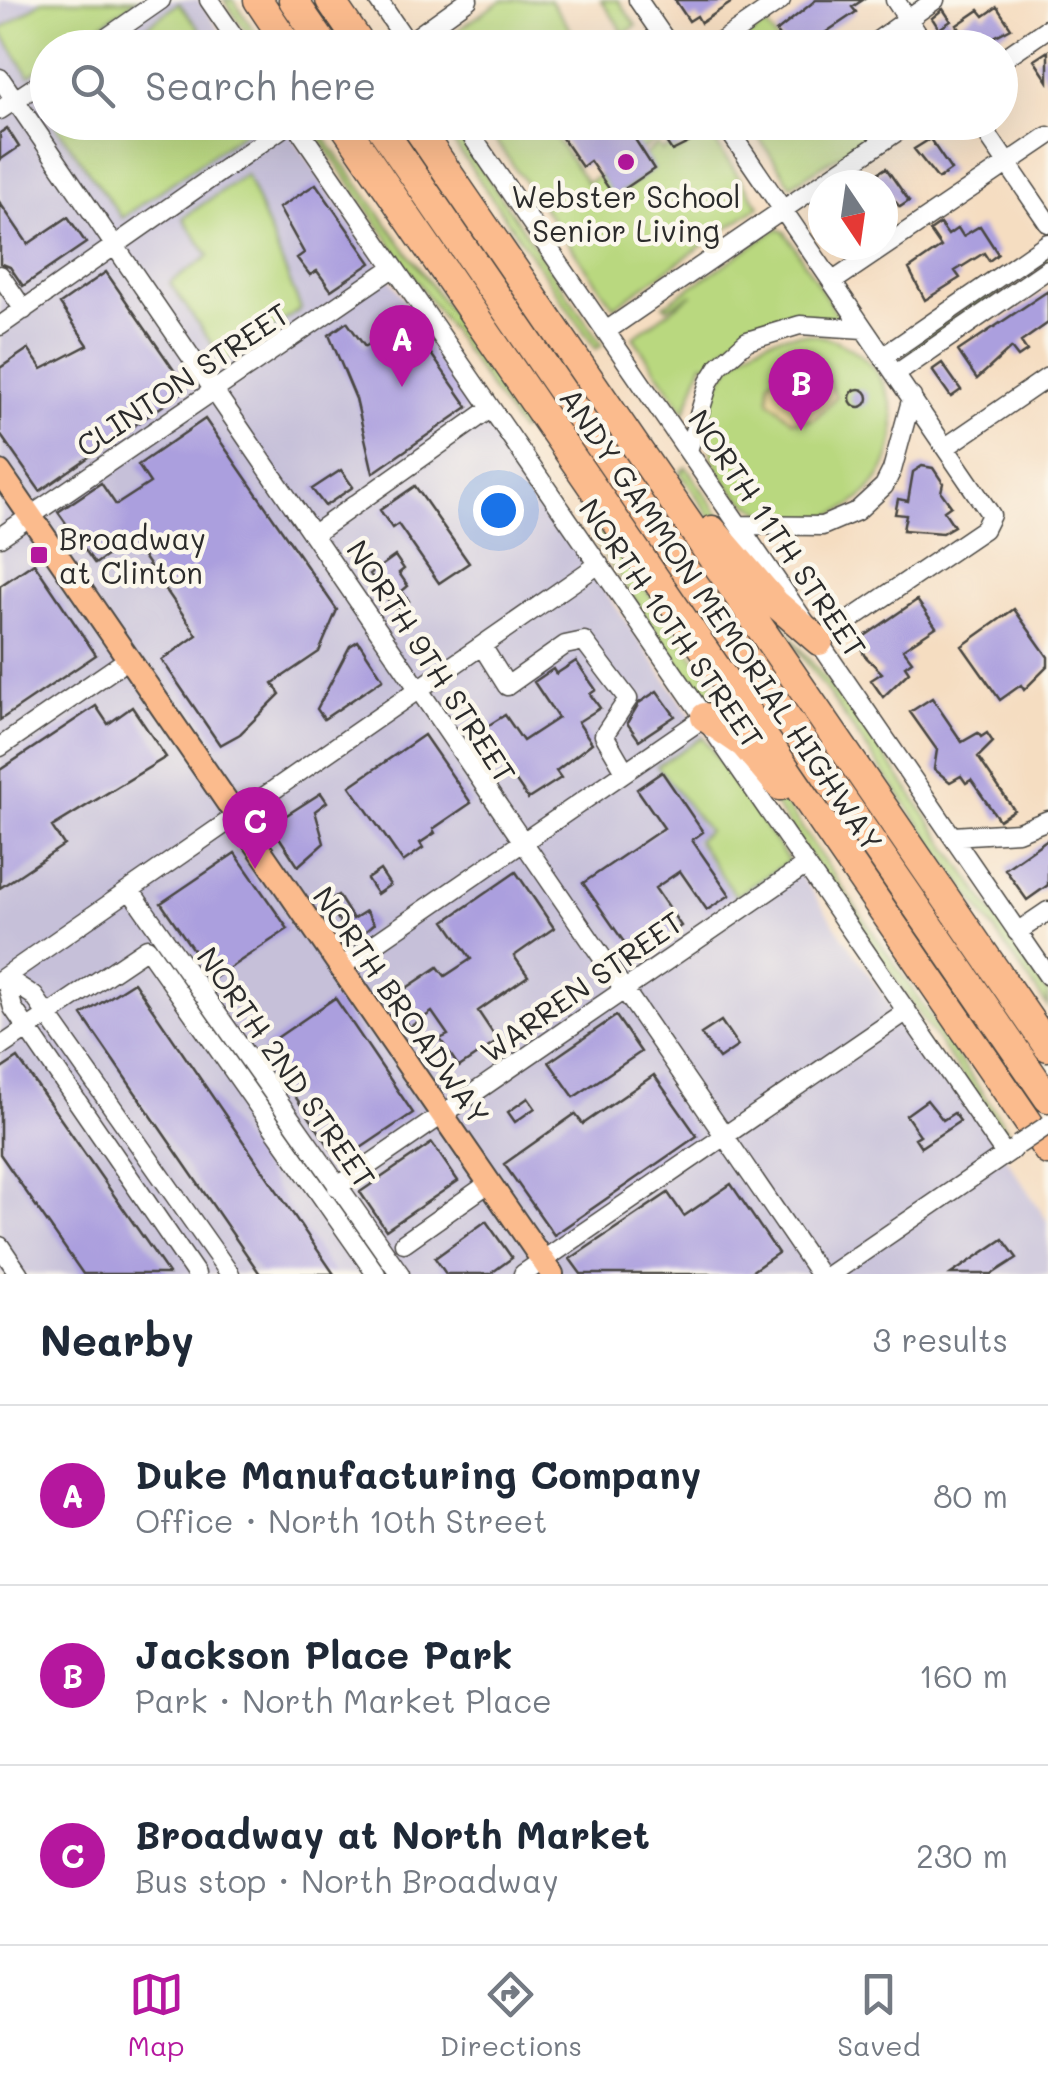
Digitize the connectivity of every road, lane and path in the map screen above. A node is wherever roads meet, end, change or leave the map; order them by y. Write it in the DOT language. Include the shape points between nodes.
graph roads {
  1 [pos="161,0"];
  2 [pos="210,0"];
  3 [pos="258,0"];
  4 [pos="293,0"];
  5 [pos="330,0"];
  6 [pos="378,0"];
  7 [pos="468,0"];
  8 [pos="638,0"];
  9 [pos="781,0"];
  10 [pos="894,0"];
  11 [pos="934,0"];
  12 [pos="908,19"];
  13 [pos="1048,28"];
  14 [pos="118,30"];
  15 [pos="230,30"];
  16 [pos="278,30"];
  17 [pos="314,30"];
  18 [pos="351,30"];
  19 [pos="396,30"];
  20 [pos="428,30"];
  21 [pos="659,30"];
  22 [pos="738,30"];
  23 [pos="892,30"];
  24 [pos="915,30"];
  25 [pos="1018,49"];
  26 [pos="0,78"];
  27 [pos="30,90"];
  28 [pos="8,105"];
  29 [pos="30,134"];
  30 [pos="1048,136"];
  31 [pos="35,140"];
  32 [pos="267,140"];
  33 [pos="305,140"];
  34 [pos="354,140"];
  35 [pos="389,140"];
  36 [pos="426,140"];
  37 [pos="474,140"];
  38 [pos="735,140"];
  39 [pos="885,140"];
  40 [pos="991,140"];
  41 [pos="1008,164"];
  42 [pos="784,210"];
  43 [pos="1048,223"];
  44 [pos="1048,243"];
  45 [pos="115,245"];
  46 [pos="394,268"];
  47 [pos="1048,269"];
  48 [pos="0,275"];
  49 [pos="832,282"];
  50 [pos="24,310"];
  51 [pos="0,326"];
  52 [pos="864,329"];
  53 [pos="606,332"];
  54 [pos="884,356"];
  55 [pos="896,374"];
  56 [pos="1048,377"];
  57 [pos="214,390"];
  58 [pos="912,397"];
  59 [pos="490,409"];
  60 [pos="946,448"];
  61 [pos="688,451"];
  62 [pos="648,465"];
  63 [pos="0,472"];
  64 [pos="30,516"];
  65 [pos="740,525"];
  66 [pos="315,534"];
  67 [pos="0,537"];
  68 [pos="599,564"];
  69 [pos="819,641"];
  70 [pos="482,646"];
  71 [pos="128,658"];
  72 [pos="416,692"];
  73 [pos="705,717"];
  74 [pos="0,747"];
  75 [pos="625,771"];
  76 [pos="235,817"];
  77 [pos="1048,820"];
  78 [pos="954,836"];
  79 [pos="520,842"];
  80 [pos="835,843"];
  81 [pos="806,864"];
  82 [pos="130,890"];
  83 [pos="1048,911"];
  84 [pos="1018,932"];
  85 [pos="340,968"];
  86 [pos="1048,976"];
  87 [pos="2,979"];
  88 [pos="622,990"];
  89 [pos="906,1011"];
  90 [pos="47,1014"];
  91 [pos="28,1030"];
  92 [pos="1048,1047"];
  93 [pos="0,1048"];
  94 [pos="1048,1098"];
  95 [pos="442,1115"];
  96 [pos="1048,1125"];
  97 [pos="724,1137"];
  98 [pos="1012,1150"];
  99 [pos="1048,1151"];
  100 [pos="489,1184"];
  101 [pos="337,1186"];
  102 [pos="404,1243"];
  103 [pos="0,1246"];
  104 [pos="539,1270"];
  105 [pos="20,1274"];
  106 [pos="196,1274"];
  107 [pos="230,1274"];
  108 [pos="376,1274"];
  109 [pos="400,1274"];
  110 [pos="818,1274"];
  111 [pos="831,1274"];
  1 -- 14 [label="street"];
  2 -- 15 [label="street"];
  3 -- 16 [label="highway"];
  4 -- 17 [label="highway"];
  5 -- 18 [label="highway"];
  6 -- 19 [label="street"];
  7 -- 20 [label="street"];
  8 -- 21 [label="street"];
  9 -- 22 [label="street"];
  10 -- 12 [label="street"];
  11 -- 12 [label="street"];
  12 -- 23 [label="street"];
  12 -- 24 [label="street"];
  13 -- 25 [label="street"];
  26 -- 28 [label="street, NORTH 9TH STREET"];
  27 -- 28 [label="street"];
  28 -- 29 [label="street, NORTH 9TH STREET"];
  30 -- 41 [label="street"];
  31 -- 45 [label="street, NORTH 9TH STREET"];
  32 -- 45 [label="street"];
  33 -- 46 [label="street, NORTH 10TH STREET"];
  34 -- 80 [label="highway, ANDY GAMMON MEMORIAL HIGHWAY"];
  35 -- 94 [label="highway"];
  36 -- 62 [label="highway, ANDY GAMMON MEMORIAL HIGHWAY"];
  37 -- 53 [label="street, NORTH 11TH STREET"];
  38 -- 42 [label="street"];
  39 -- 42 [label="street"];
  40 -- 41 [label="street"];
  41 -- 43 [label="street"];
  41 -- 49 [label="street"];
  42 -- 49 [label="street"];
  42 -- 53 [label="street"];
  44 -- 54 [label="street"];
  45 -- 50 [label="street"];
  45 -- 57 [label="street, NORTH 9TH STREET"];
  46 -- 57 [label="street, CLINTON STREET"];
  46 -- 59 [label="street, NORTH 10TH STREET"];
  47 -- 55 [label="street"];
  48 -- 50 [label="street"];
  49 -- 52 [label="street"];
  50 -- 51 [label="street"];
  52 -- 54 [label="street"];
  52 -- 61 [label="street" via="800,325 746,341 709,382"];
  53 -- 61 [label="street, NORTH 11TH STREET"];
  54 -- 55 [label="street"];
  55 -- 58 [label="street"];
  56 -- 60 [label="street"];
  57 -- 64 [label="street, CLINTON STREET"];
  57 -- 66 [label="street, NORTH 9TH STREET"];
  58 -- 60 [label="street"];
  58 -- 65 [label="street" via="892,470 857,511 822,526"];
  59 -- 66 [label="street"];
  59 -- 68 [label="street, NORTH 10TH STREET"];
  60 -- 69 [label="street" via="990,511 988,525"];
  61 -- 65 [label="street, NORTH 11TH STREET"];
  62 -- 69 [label="highway" via="775,604"];
  62 -- 92 [label="highway, ANDY GAMMON MEMORIAL HIGHWAY"];
  63 -- 64 [label="main road, NORTH BROADWAY"];
  64 -- 67 [label="street, CLINTON STREET"];
  64 -- 71 [label="main road, NORTH BROADWAY"];
  65 -- 69 [label="street, NORTH 11TH STREET"];
  66 -- 72 [label="street, NORTH 9TH STREET"];
  68 -- 70 [label="street"];
  68 -- 73 [label="street, NORTH 10TH STREET"];
  69 -- 78 [label="street, NORTH 11TH STREET"];
  70 -- 72 [label="street"];
  70 -- 75 [label="street" via="507,686 565,645 584,641 628,699 604,735"];
  71 -- 74 [label="street"];
  71 -- 76 [label="main road, NORTH BROADWAY"];
  72 -- 76 [label="street"];
  72 -- 79 [label="street, NORTH 9TH STREET"];
  73 -- 75 [label="street"];
  73 -- 80 [label="highway" via="744,744"];
  73 -- 81 [label="street, NORTH 10TH STREET"];
  75 -- 79 [label="street"];
  76 -- 82 [label="street"];
  76 -- 85 [label="main road, NORTH BROADWAY"];
  77 -- 78 [label="street" via="1018,832"];
  78 -- 84 [label="street, NORTH 11TH STREET"];
  79 -- 85 [label="street"];
  79 -- 88 [label="street, NORTH 9TH STREET"];
  80 -- 99 [label="highway, ANDY GAMMON MEMORIAL HIGHWAY"];
  81 -- 88 [label="street, WARREN STREET"];
  81 -- 89 [label="street, NORTH 10TH STREET"];
  82 -- 87 [label="street"];
  82 -- 101 [label="street, NORTH 2ND STREET"];
  83 -- 84 [label="street"];
  84 -- 86 [label="street, NORTH 11TH STREET"];
  85 -- 95 [label="main road, NORTH BROADWAY"];
  87 -- 90 [label="street" via="34,996"];
  87 -- 91 [label="street"];
  88 -- 95 [label="street, WARREN STREET"];
  88 -- 97 [label="street, NORTH 9TH STREET"];
  89 -- 97 [label="street"];
  89 -- 98 [label="street, NORTH 10TH STREET"];
  90 -- 91 [label="street"];
  90 -- 107 [label="street"];
  90 -- 108 [label="street" via="147,948"];
  91 -- 93 [label="street"];
  91 -- 106 [label="street"];
  95 -- 100 [label="main road, NORTH BROADWAY"];
  95 -- 101 [label="street, WARREN STREET"];
  96 -- 98 [label="street, bridge"];
  97 -- 104 [label="street"];
  97 -- 110 [label="street, NORTH 9TH STREET"];
  98 -- 111 [label="street"];
  100 -- 102 [label="street"];
  100 -- 104 [label="main road, NORTH BROADWAY"];
  101 -- 109 [label="street, NORTH 2ND STREET"];
  103 -- 105 [label="street"];
}
